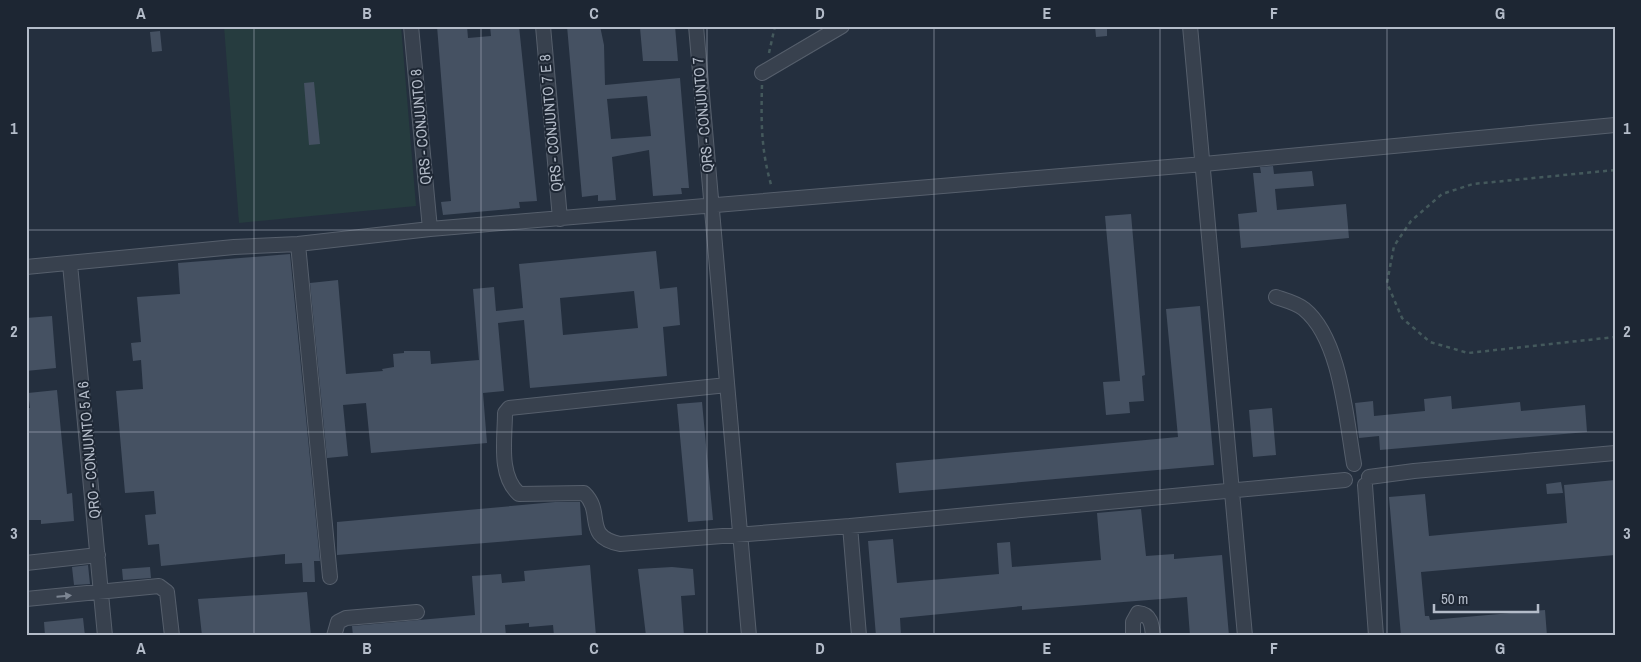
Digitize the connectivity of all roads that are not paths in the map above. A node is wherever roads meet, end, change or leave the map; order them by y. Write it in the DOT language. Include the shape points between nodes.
graph roads {
  1 [pos="411,26"];
  2 [pos="543,26"];
  3 [pos="696,26"];
  4 [pos="842,26"];
  5 [pos="1190,26"];
  6 [pos="762,73"];
  7 [pos="1615,125"];
  8 [pos="1204,164"];
  9 [pos="711,204"];
  10 [pos="560,220"];
  11 [pos="430,229"];
  12 [pos="298,244"];
  13 [pos="70,264"];
  14 [pos="26,267"];
  15 [pos="1276,297"];
  16 [pos="727,385"];
  17 [pos="1615,453"];
  18 [pos="1354,464"];
  19 [pos="1345,480"];
  20 [pos="1367,481"];
  21 [pos="1232,492"];
  22 [pos="850,526"];
  23 [pos="740,535"];
  24 [pos="98,555"];
  25 [pos="26,563"];
  26 [pos="330,577"];
  27 [pos="102,593"];
  28 [pos="26,599"];
  29 [pos="417,612"];
  30 [pos="105,636"];
  31 [pos="172,636"];
  32 [pos="334,636"];
  33 [pos="749,636"];
  34 [pos="859,636"];
  35 [pos="1133,636"];
  36 [pos="1153,636"];
  37 [pos="1245,636"];
  38 [pos="1376,636"];
  1 -- 11 [label="street, QRS - CONJUNTO 8"];
  2 -- 10 [label="street, QRS - CONJUNTO 7 E 8"];
  3 -- 9 [label="street, QRS - CONJUNTO 7"];
  4 -- 6 [label="street"];
  5 -- 8 [label="street"];
  7 -- 8 [label="street"];
  8 -- 9 [label="street"];
  8 -- 21 [label="street"];
  9 -- 10 [label="street"];
  9 -- 16 [label="street, QRS - CONJUNTO 7"];
  10 -- 11 [label="street"];
  11 -- 12 [label="street"];
  12 -- 13 [label="street" via="234,247"];
  12 -- 26 [label="street"];
  13 -- 14 [label="street"];
  13 -- 24 [label="street, QRO - CONJUNTO 5 A 6"];
  15 -- 18 [label="street" via="1303,308 1326,336 1336,363"];
  16 -- 23 [label="street, QRS - CONJUNTO 7"];
  16 -- 23 [label="street" via="513,406 505,413 506,473 519,494 584,494 592,503 597,529 606,541 620,544"];
  17 -- 20 [label="street" via="1414,471"];
  18 -- 19 [label="street" via="1346,470"];
  18 -- 20 [label="street" via="1365,467"];
  19 -- 20 [label="street" via="1351,487 1361,488"];
  19 -- 21 [label="street"];
  20 -- 38 [label="street"];
  21 -- 22 [label="street"];
  21 -- 37 [label="street"];
  22 -- 23 [label="street"];
  22 -- 34 [label="street"];
  23 -- 33 [label="street, QRS - CONJUNTO 7"];
  24 -- 25 [label="street"];
  24 -- 27 [label="street, QRO - CONJUNTO 5 A 6"];
  28 -- 27 [label="street, one-way"];
  27 -- 30 [label="street, QRO - CONJUNTO 5 A 6"];
  27 -- 31 [label="street" via="164,588 170,603"];
  29 -- 32 [label="street" via="346,618 338,622"];
  35 -- 36 [label="street" via="1133,622 1138,613 1149,618"];
}
